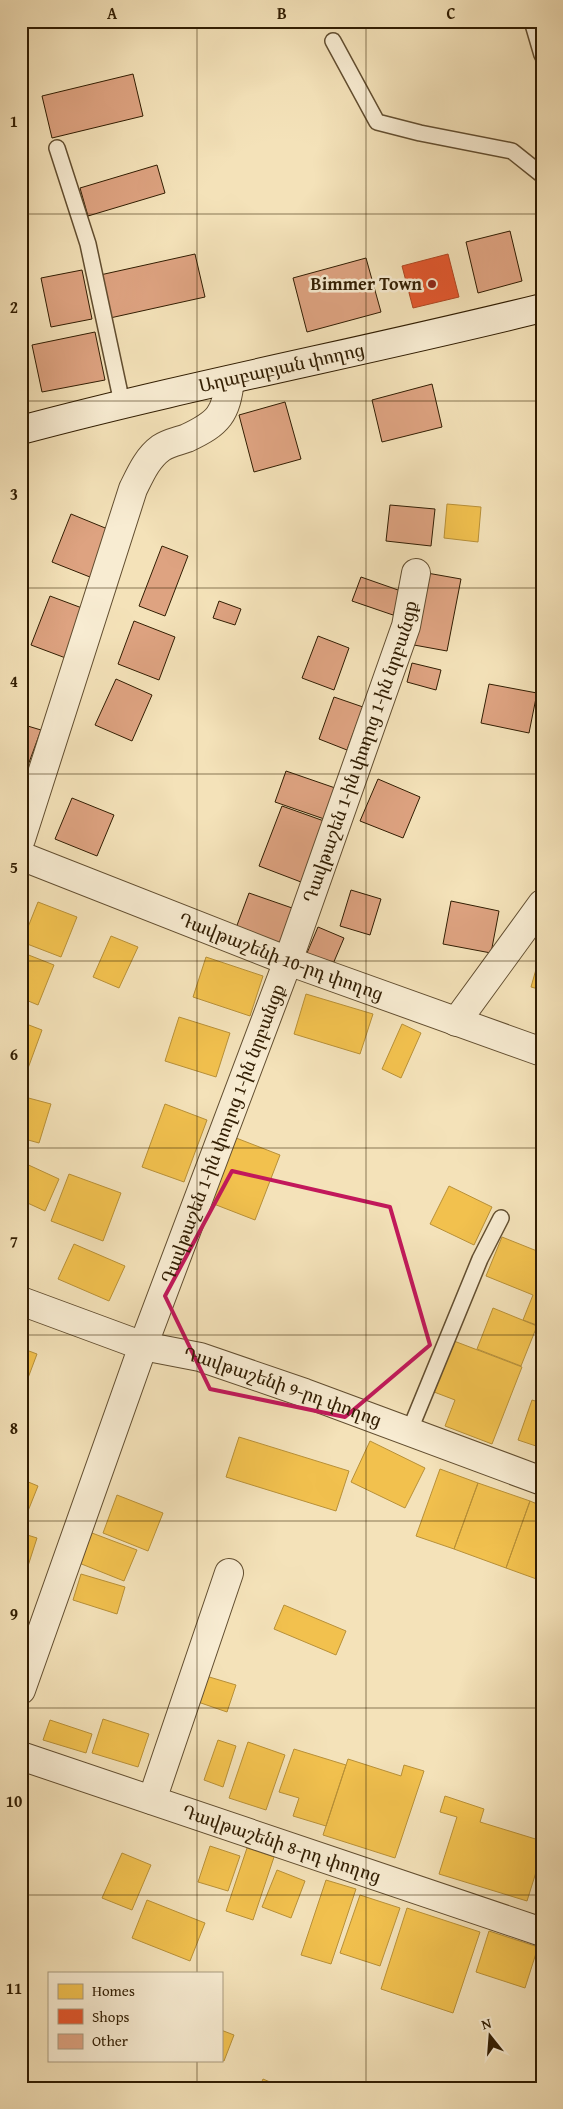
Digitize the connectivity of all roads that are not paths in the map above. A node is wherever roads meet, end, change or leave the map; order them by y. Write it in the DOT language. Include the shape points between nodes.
graph roads {
  1 [pos="532,21"];
  2 [pos="333,42"];
  3 [pos="541,52"];
  4 [pos="57,148"];
  5 [pos="542,175"];
  6 [pos="542,308"];
  7 [pos="230,380"];
  8 [pos="122,403"];
  9 [pos="21,430"];
  10 [pos="416,573"];
  11 [pos="21,839"];
  12 [pos="21,856"];
  13 [pos="542,904"];
  14 [pos="288,961"];
  15 [pos="456,1022"];
  16 [pos="542,1052"];
  17 [pos="501,1218"];
  18 [pos="21,1301"];
  19 [pos="143,1346"];
  20 [pos="409,1432"];
  21 [pos="542,1481"];
  22 [pos="229,1573"];
  23 [pos="21,1690"];
  24 [pos="21,1756"];
  25 [pos="152,1800"];
  26 [pos="542,1932"];
  1 -- 3 [label="lane"];
  2 -- 5 [label="lane" via="377,122 512,151"];
  4 -- 8 [label="lane" via="88,244"];
  6 -- 7 [label="street, Աղաբաբյան փողոց"];
  7 -- 8 [label="street, Աղաբաբյան փողոց"];
  7 -- 11 [label="street" via="228,404 222,416 189,437 162,448 145,465 133,489"];
  8 -- 9 [label="street, Աղաբաբյան փողոց"];
  10 -- 14 [label="street, Դավթաշեն 1-ին փողոց 1-ին նրբանցք" via="406,626"];
  12 -- 14 [label="street, Դավթաշենի 10-րդ փողոց"];
  13 -- 15 [label="street"];
  14 -- 15 [label="street, Դավթաշենի 10-րդ փողոց"];
  14 -- 19 [label="street, Դավթաշեն 1-ին փողոց 1-ին նրբանցք"];
  15 -- 16 [label="street, Դավթաշենի 10-րդ փողոց"];
  17 -- 20 [label="lane" via="473,1276"];
  18 -- 19 [label="street, Դավթաշենի 9-րդ փողոց"];
  19 -- 20 [label="street, Դավթաշենի 9-րդ փողոց" via="200,1357"];
  19 -- 23 [label="street, Դավթաշեն 1-ին փողոց 1-ին նրբանցք"];
  20 -- 21 [label="street, Դավթաշենի 9-րդ փողոց"];
  22 -- 25 [label="street"];
  24 -- 25 [label="street, Դավթաշենի 8-րդ փողոց"];
  25 -- 26 [label="street, Դավթաշենի 8-րդ փողոց"];
}
